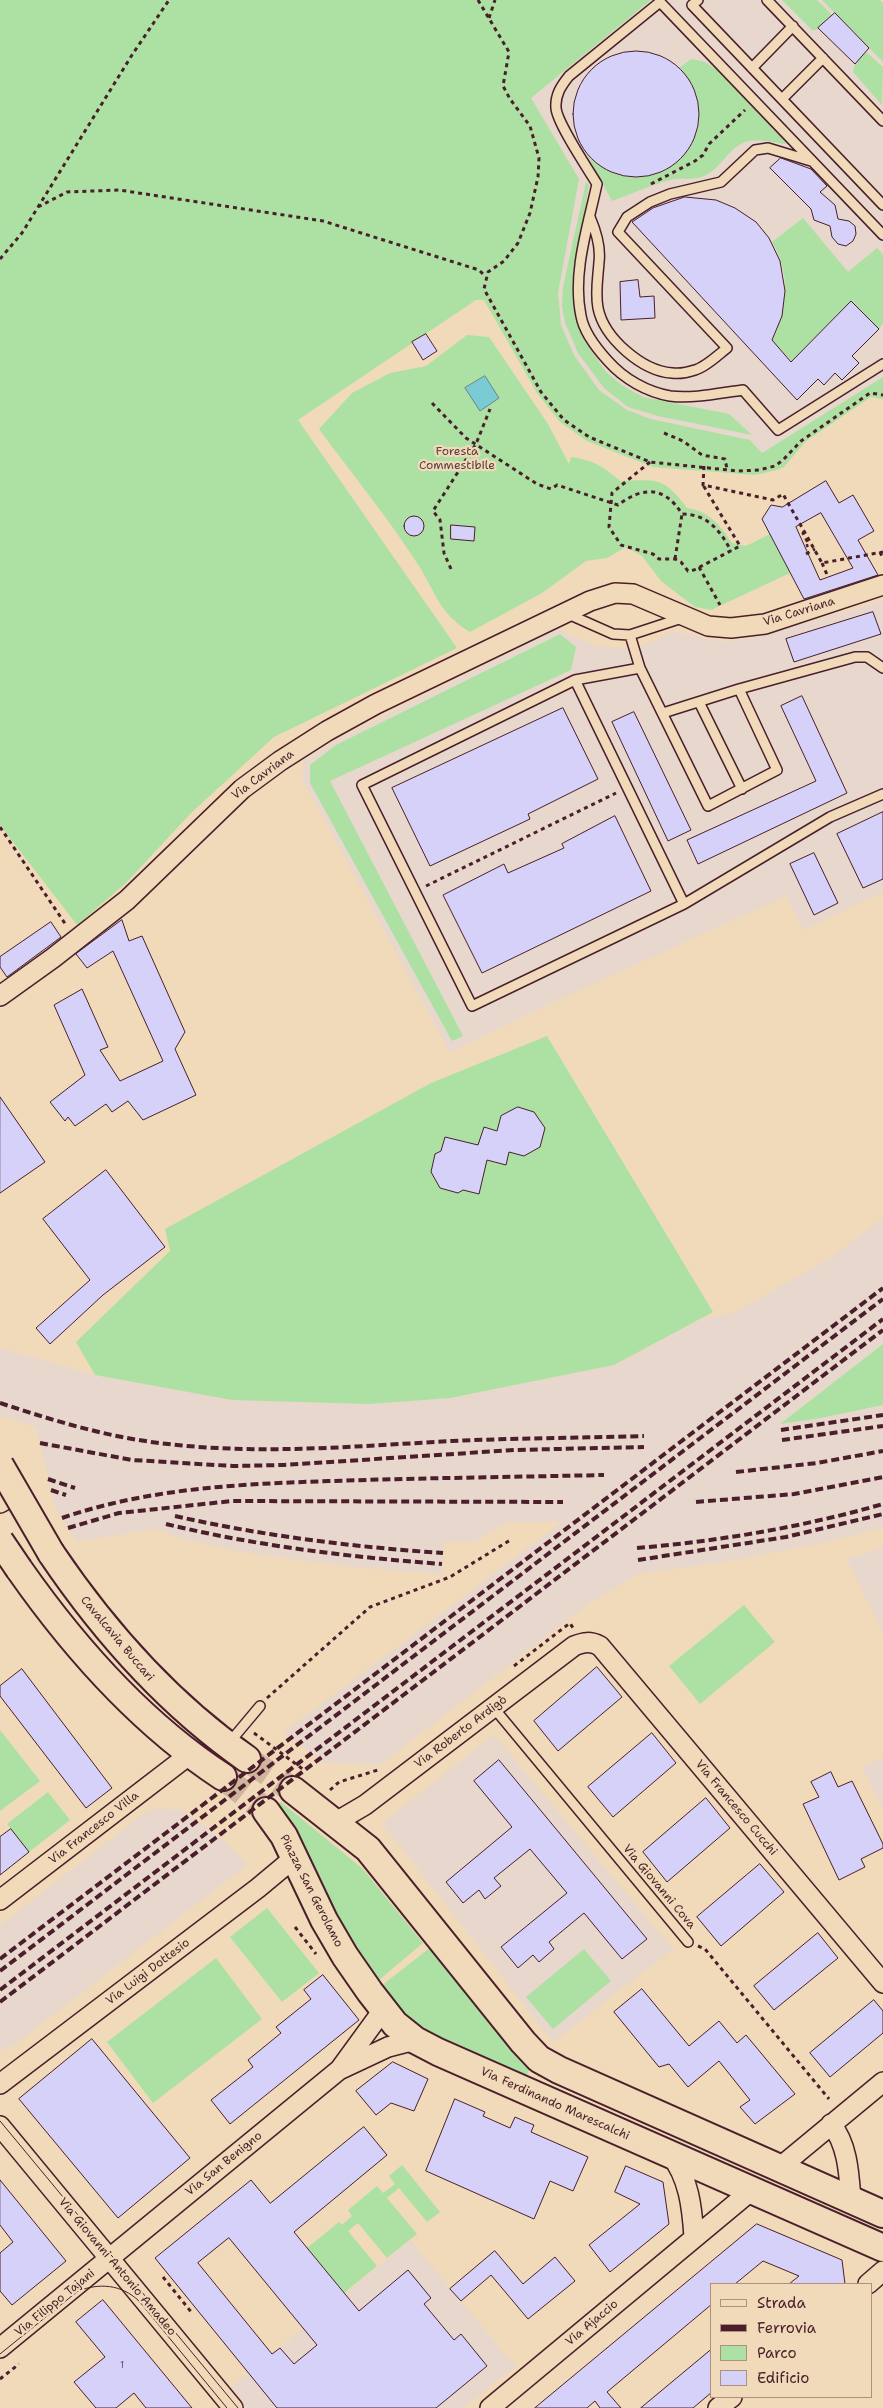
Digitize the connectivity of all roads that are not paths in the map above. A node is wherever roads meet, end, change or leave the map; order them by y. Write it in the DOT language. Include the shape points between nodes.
graph roads {
  1 [pos="698,0"];
  2 [pos="767,0"];
  3 [pos="793,26"];
  4 [pos="823,58"];
  5 [pos="752,68"];
  6 [pos="782,99"];
  7 [pos="883,121"];
  8 [pos="813,162"];
  9 [pos="883,205"];
  10 [pos="590,217"];
  11 [pos="883,234"];
  12 [pos="883,364"];
  13 [pos="883,585"];
  14 [pos="565,612"];
  15 [pos="685,617"];
  16 [pos="630,636"];
  17 [pos="640,668"];
  18 [pos="883,668"];
  19 [pos="575,680"];
  20 [pos="739,689"];
  21 [pos="699,702"];
  22 [pos="663,713"];
  23 [pos="742,789"];
  24 [pos="883,794"];
  25 [pos="684,904"];
  26 [pos="0,996"];
  27 [pos="0,1465"];
  28 [pos="8,1498"];
  29 [pos="0,1541"];
  30 [pos="585,1642"];
  31 [pos="260,1706"];
  32 [pos="494,1707"];
  33 [pos="238,1743"];
  34 [pos="189,1755"];
  35 [pos="223,1777"];
  36 [pos="300,1781"];
  37 [pos="266,1811"];
  38 [pos="336,1822"];
  39 [pos="294,1858"];
  40 [pos="0,1900"];
  41 [pos="688,1942"];
  42 [pos="883,1983"];
  43 [pos="383,2010"];
  44 [pos="415,2040"];
  45 [pos="339,2070"];
  46 [pos="883,2082"];
  47 [pos="0,2084"];
  48 [pos="831,2124"];
  49 [pos="0,2126"];
  50 [pos="702,2150"];
  51 [pos="670,2154"];
  52 [pos="779,2168"];
  53 [pos="752,2190"];
  54 [pos="851,2200"];
  55 [pos="883,2214"];
  56 [pos="694,2237"];
  57 [pos="883,2248"];
  58 [pos="109,2259"];
  59 [pos="883,2271"];
  60 [pos="869,2283"];
  61 [pos="0,2348"];
  62 [pos="731,2398"];
  63 [pos="233,2408"];
  64 [pos="490,2408"];
  65 [pos="718,2408"];
  1 -- 5 [label="lane" via="692,5"];
  2 -- 3 [label="lane"];
  3 -- 4 [label="lane"];
  3 -- 5 [label="lane"];
  4 -- 6 [label="lane"];
  4 -- 7 [label="lane"];
  5 -- 6 [label="lane"];
  6 -- 9 [label="lane"];
  8 -- 10 [label="lane" via="660,2 568,76 556,97 557,115 597,184"];
  8 -- 10 [label="lane" via="768,148 755,150 721,182 650,202 627,217 618,232 727,348 697,370 673,374 655,369 623,350 612,337 598,310 599,248"];
  8 -- 11 [label="lane"];
  10 -- 12 [label="lane" via="578,288 581,317 595,346 616,370 644,388 671,396 742,390 778,430"];
  13 -- 15 [label="street, Via Cavriana" via="765,624 731,628 708,626"];
  14 -- 15 [label="street, Via Cavriana" via="605,595 623,592"];
  14 -- 16 [label="lane" via="614,634"];
  14 -- 26 [label="street, Via Cavriana" via="376,704 280,761 242,789 127,900"];
  15 -- 16 [label="lane"];
  16 -- 17 [label="lane"];
  17 -- 19 [label="lane"];
  17 -- 22 [label="lane"];
  18 -- 20 [label="lane" via="867,657 855,657"];
  19 -- 25 [label="lane"];
  19 -- 25 [label="lane" via="362,785 472,1006"];
  20 -- 21 [label="lane"];
  20 -- 23 [label="lane" via="777,770"];
  21 -- 22 [label="lane"];
  21 -- 23 [label="lane"];
  22 -- 23 [label="lane" via="708,806"];
  24 -- 25 [label="lane" via="830,817"];
  27 -- 28 [label="street, Cavalcavia Buccari, bridge"];
  28 -- 33 [label="street, Cavalcavia Buccari, bridge" via="96,1616 149,1677 193,1718"];
  29 -- 34 [label="street, bridge" via="89,1658 146,1718"];
  30 -- 32 [label="street, Via Roberto Ardigò" via="574,1646"];
  30 -- 42 [label="street, Via Francesco Cucchi" via="600,1646"];
  31 -- 33 [label="lane"];
  32 -- 38 [label="street, Via Roberto Ardigò" via="365,1805"];
  32 -- 41 [label="lane, Via Giovanni Cova"];
  34 -- 35 [label="street"];
  34 -- 40 [label="street, Via Francesco Villa"];
  36 -- 38 [label="street"];
  37 -- 39 [label="street, Piazza San Gerolamo" via="284,1836"];
  38 -- 50 [label="street, Via Ferdinando Marescalchi" via="368,1849 539,2059"];
  39 -- 43 [label="street, Piazza San Gerolamo" via="344,1956"];
  39 -- 47 [label="street, Via Luigi Dottesio"];
  43 -- 44 [label="street, Piazza San Gerolamo"];
  43 -- 45 [label="street, Via San Benigno"];
  44 -- 45 [label="street, Via San Benigno" via="388,2047"];
  44 -- 51 [label="street, Via Ferdinando Marescalchi"];
  45 -- 58 [label="street, Via San Benigno"];
  46 -- 48 [label="street"];
  48 -- 52 [label="street"];
  48 -- 54 [label="street" via="844,2150"];
  49 -- 58 [label="street, Via Giovanni Antonio Amadeo"];
  50 -- 51 [label="street, Via Ferdinando Marescalchi"];
  50 -- 52 [label="street, Via Ferdinando Marescalchi"];
  50 -- 53 [label="street, Via Ferdinando Marescalchi"];
  51 -- 56 [label="street" via="679,2165 686,2183"];
  52 -- 53 [label="street"];
  52 -- 54 [label="street, Via Ferdinando Marescalchi"];
  53 -- 56 [label="street, Via Ajaccio"];
  53 -- 57 [label="street, Via Ferdinando Marescalchi"];
  54 -- 55 [label="street, Via Ferdinando Marescalchi"];
  56 -- 64 [label="street, Via Ajaccio"];
  58 -- 61 [label="street, Via Filippo Tajani"];
  58 -- 63 [label="street, Via Giovanni Antonio Amadeo"];
  59 -- 60 [label="street"];
  62 -- 65 [label="street"];
}
